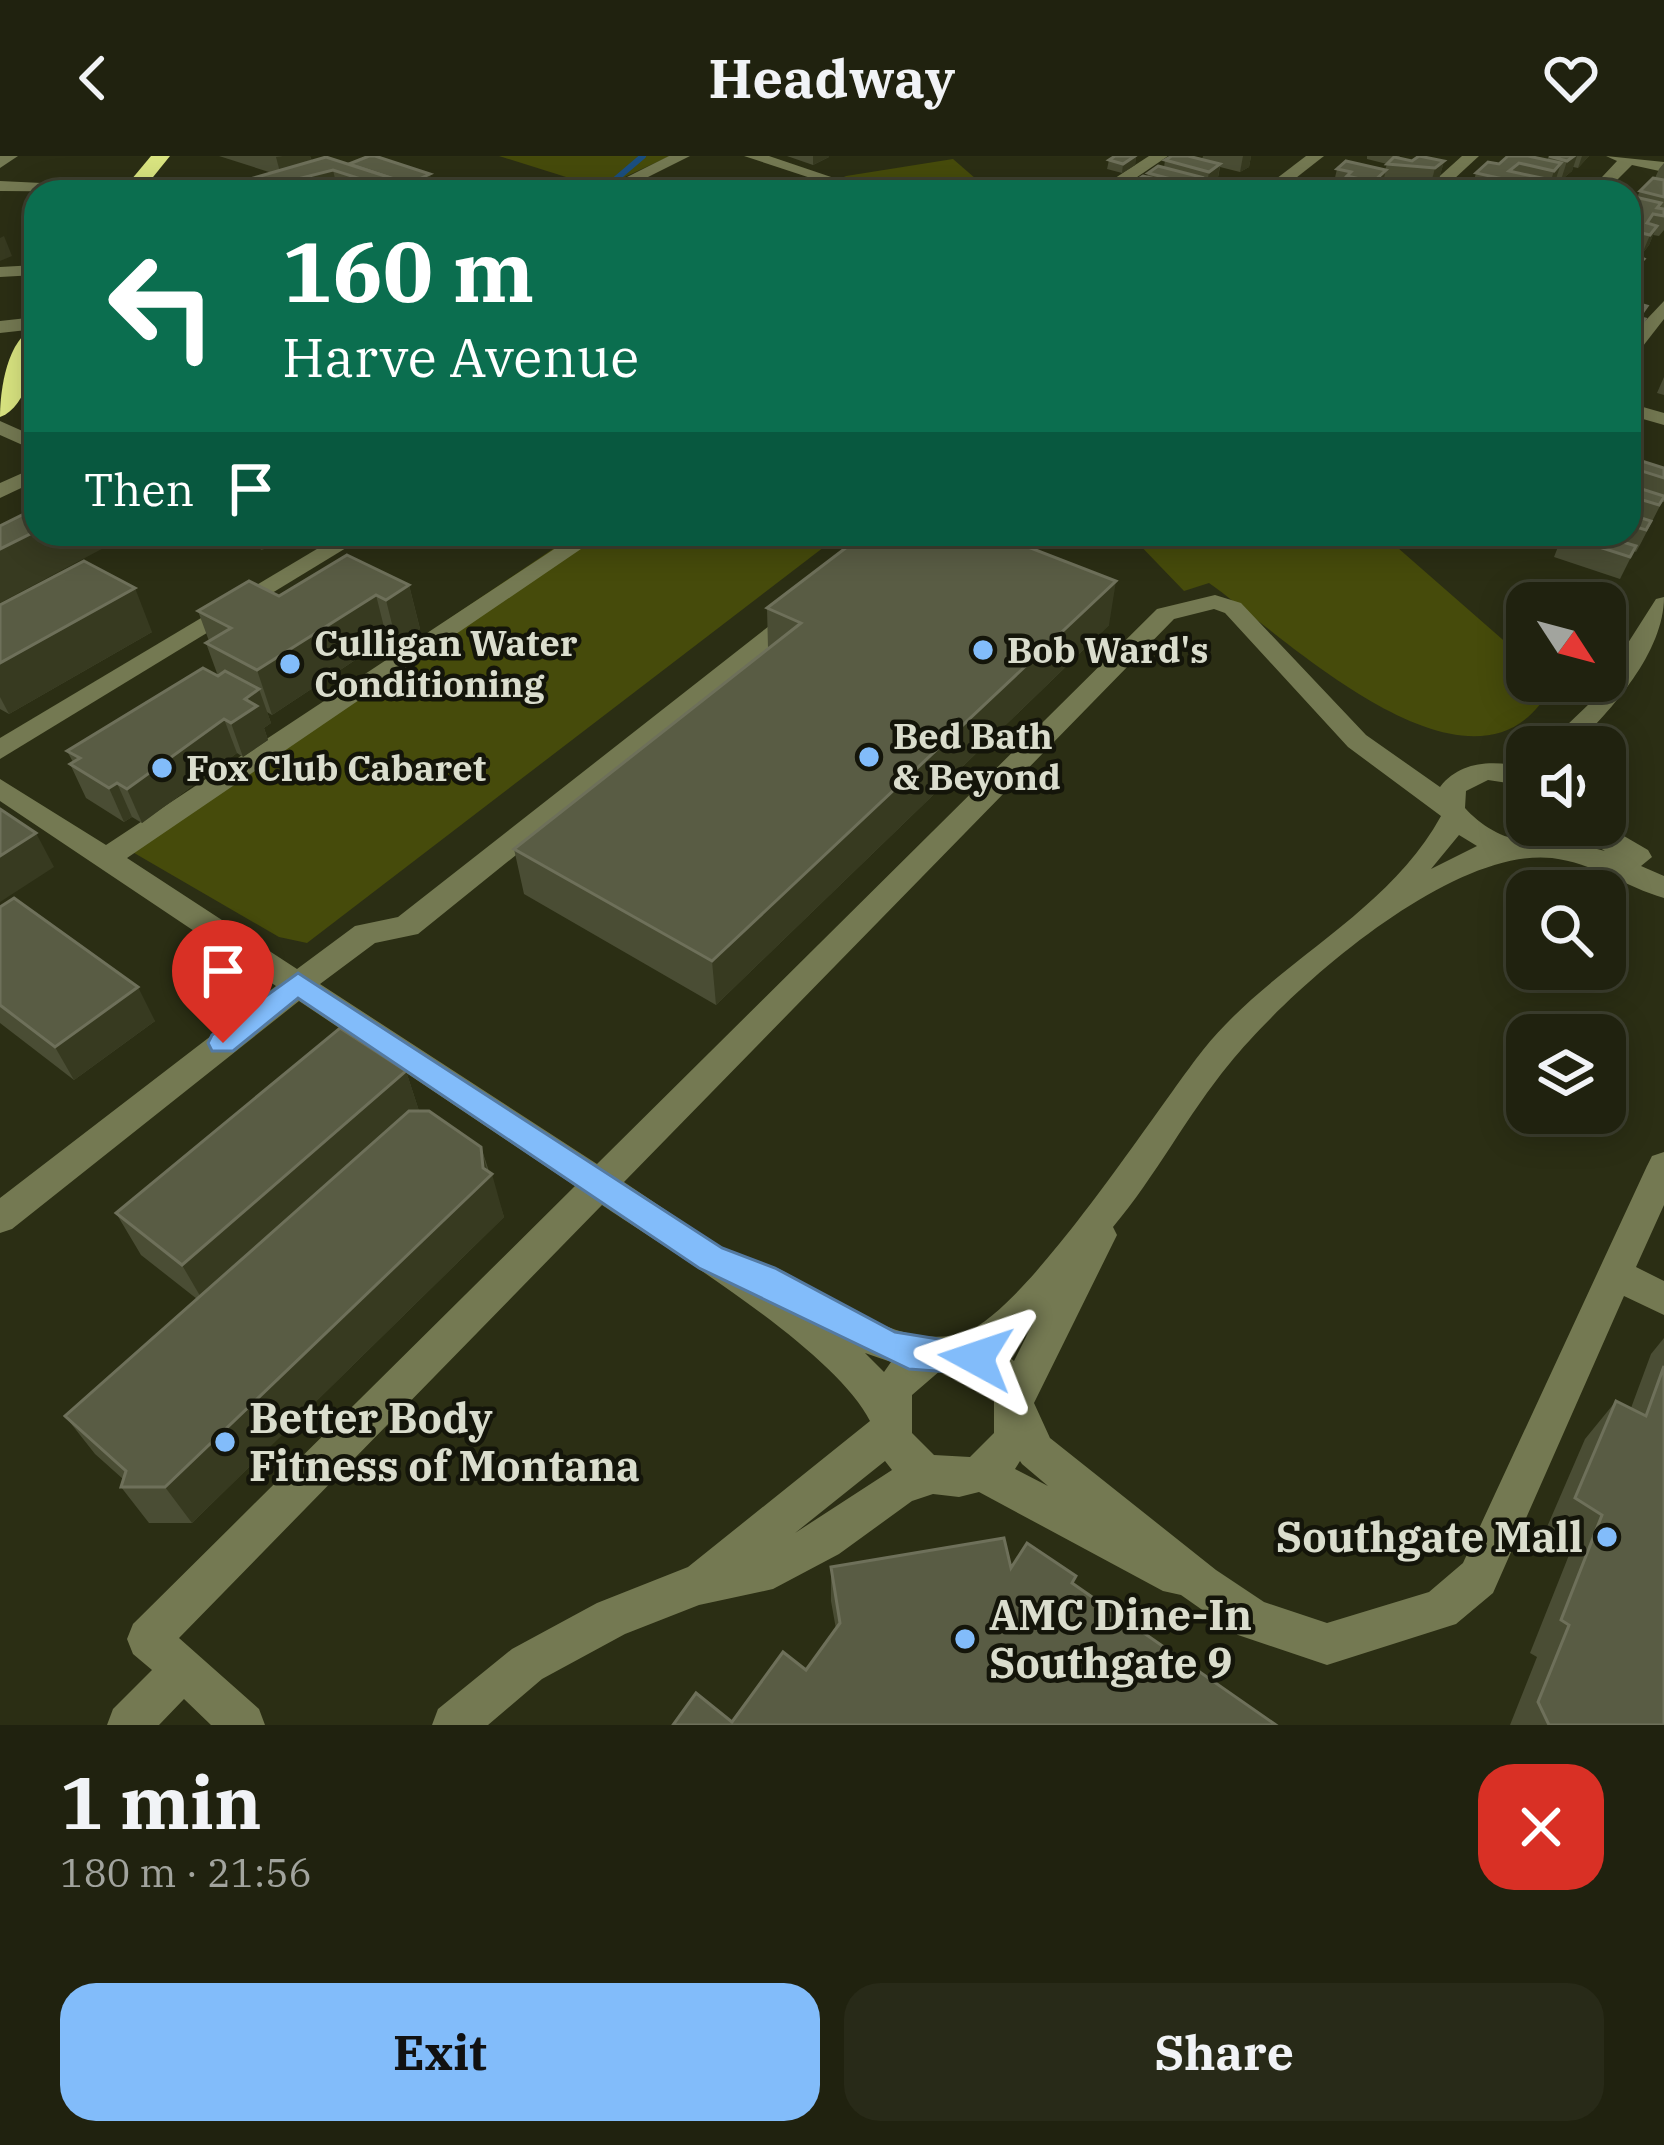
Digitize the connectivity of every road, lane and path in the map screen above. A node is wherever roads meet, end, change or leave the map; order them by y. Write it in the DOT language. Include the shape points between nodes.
graph roads {
  1 [pos="10,156"];
  2 [pos="161,156"];
  3 [pos="682,156"];
  4 [pos="752,156"];
  5 [pos="1160,156"];
  6 [pos="1316,156"];
  7 [pos="1471,156"];
  8 [pos="1624,157"];
  9 [pos="0,163"];
  10 [pos="1664,167"];
  11 [pos="140,180"];
  12 [pos="631,180"];
  13 [pos="832,180"];
  14 [pos="1123,180"];
  15 [pos="1283,180"];
  16 [pos="1444,180"];
  17 [pos="1664,307"];
  18 [pos="1641,336"];
  19 [pos="24,359"];
  20 [pos="0,410"];
  21 [pos="338,546"];
  22 [pos="574,546"];
  23 [pos="1664,604"];
  24 [pos="809,607"];
  25 [pos="1598,709"];
  26 [pos="1333,710"];
  27 [pos="1580,726"];
  28 [pos="1593,726"];
  29 [pos="0,750"];
  30 [pos="1506,773"];
  31 [pos="1471,774"];
  32 [pos="0,788"];
  33 [pos="1453,812"];
  34 [pos="1540,846"];
  35 [pos="1619,846"];
  36 [pos="1531,848"];
  37 [pos="107,858"];
  38 [pos="1664,872"];
  39 [pos="1664,888"];
  40 [pos="1384,908"];
  41 [pos="298,984"];
  42 [pos="1664,1166"];
  43 [pos="596,1183"];
  44 [pos="1118,1195"];
  45 [pos="0,1218"];
  46 [pos="711,1258"];
  47 [pos="1615,1274"];
  48 [pos="1664,1299"];
  49 [pos="946,1354"];
  50 [pos="1017,1412"];
  51 [pos="889,1422"];
  52 [pos="982,1472"];
  53 [pos="936,1474"];
  54 [pos="699,1584"];
  55 [pos="1201,1585"];
  56 [pos="183,1669"];
  57 [pos="129,1725"];
  58 [pos="243,1725"];
  59 [pos="454,1725"];
  1 -- 9 [label="street"];
  2 -- 11 [label="highway"];
  3 -- 12 [label="street"];
  4 -- 13 [label="street"];
  5 -- 14 [label="street"];
  6 -- 15 [label="street"];
  7 -- 16 [label="street"];
  8 -- 10 [label="street"];
  17 -- 18 [label="street"];
  19 -- 20 [label="highway"];
  21 -- 29 [label="street"];
  22 -- 37 [label="street"];
  23 -- 25 [label="street"];
  24 -- 41 [label="street" via="407,926 366,934"];
  25 -- 27 [label="street"];
  25 -- 28 [label="street"];
  26 -- 31 [label="street" via="1416,759"];
  26 -- 33 [label="street" via="1357,741"];
  26 -- 43 [label="street" via="1233,608 1199,604 1153,623"];
  30 -- 31 [label="street"];
  31 -- 33 [label="street" via="1453,788"];
  32 -- 37 [label="street"];
  33 -- 36 [label="street" via="1480,837"];
  33 -- 40 [label="street" via="1446,835"];
  34 -- 36 [label="street"];
  35 -- 38 [label="street"];
  36 -- 39 [label="street" via="1600,859"];
  36 -- 40 [label="street" via="1487,853"];
  37 -- 41 [label="street"];
  40 -- 44 [label="street" via="1258,1006"];
  41 -- 43 [label="street"];
  41 -- 45 [label="street"];
  42 -- 47 [label="street"];
  43 -- 46 [label="street"];
  43 -- 56 [label="street" via="148,1639"];
  44 -- 49 [label="street" via="1008,1326"];
  44 -- 50 [label="street" via="1029,1364"];
  46 -- 49 [label="street" via="884,1344"];
  46 -- 51 [label="street" via="844,1357 873,1387"];
  47 -- 48 [label="street"];
  47 -- 55 [label="street" via="1478,1578 1441,1610 1327,1644 1253,1620"];
  49 -- 50 [label="street" via="993,1369"];
  49 -- 51 [label="street" via="902,1374"];
  50 -- 52 [label="street" via="1013,1443"];
  50 -- 55 [label="street" via="1036,1451"];
  51 -- 53 [label="street" via="899,1448"];
  51 -- 54 [label="street" via="874,1446"];
  52 -- 53 [label="street"];
  52 -- 55 [label="street"];
  53 -- 54 [label="street" via="900,1486 825,1540 758,1574"];
  54 -- 59 [label="street" via="527,1664"];
  56 -- 57 [label="street"];
  56 -- 58 [label="street"];
}
